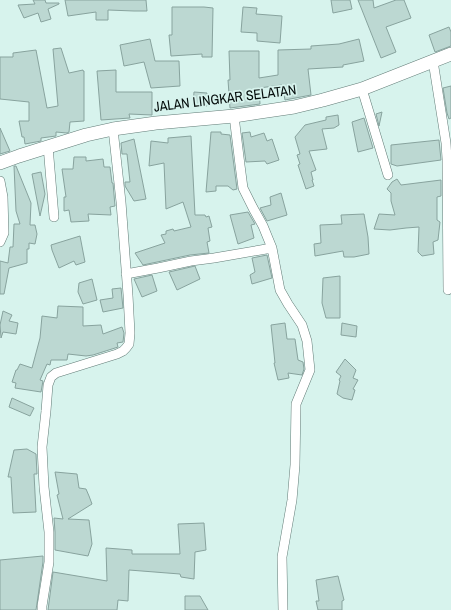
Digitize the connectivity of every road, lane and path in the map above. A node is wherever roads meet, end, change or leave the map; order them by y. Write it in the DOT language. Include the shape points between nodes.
graph roads {
  1 [pos="451,54"];
  2 [pos="433,61"];
  3 [pos="362,89"];
  4 [pos="234,116"];
  5 [pos="113,129"];
  6 [pos="48,146"];
  7 [pos="0,163"];
  8 [pos="388,175"];
  9 [pos="0,181"];
  10 [pos="54,217"];
  11 [pos="0,242"];
  12 [pos="272,248"];
  13 [pos="126,274"];
  14 [pos="448,290"];
  15 [pos="42,610"];
  16 [pos="283,610"];
  1 -- 2 [label="street, JALAN LINGKAR SELATAN"];
  2 -- 3 [label="street, JALAN LINGKAR SELATAN"];
  2 -- 14 [label="street" via="446,142"];
  3 -- 4 [label="street, JALAN LINGKAR SELATAN" via="294,107"];
  3 -- 8 [label="street"];
  4 -- 5 [label="street, JALAN LINGKAR SELATAN"];
  4 -- 12 [label="street" via="243,188"];
  5 -- 6 [label="street, JALAN LINGKAR SELATAN"];
  5 -- 13 [label="street"];
  6 -- 7 [label="street, JALAN LINGKAR SELATAN"];
  6 -- 10 [label="street"];
  9 -- 11 [label="street" via="4,233"];
  12 -- 13 [label="street"];
  12 -- 16 [label="street" via="280,290 302,325 308,341 310,370 296,404 292,500 282,557"];
  13 -- 15 [label="street" via="130,333 126,348 117,354 56,372 48,385 42,447 49,562"];
}
